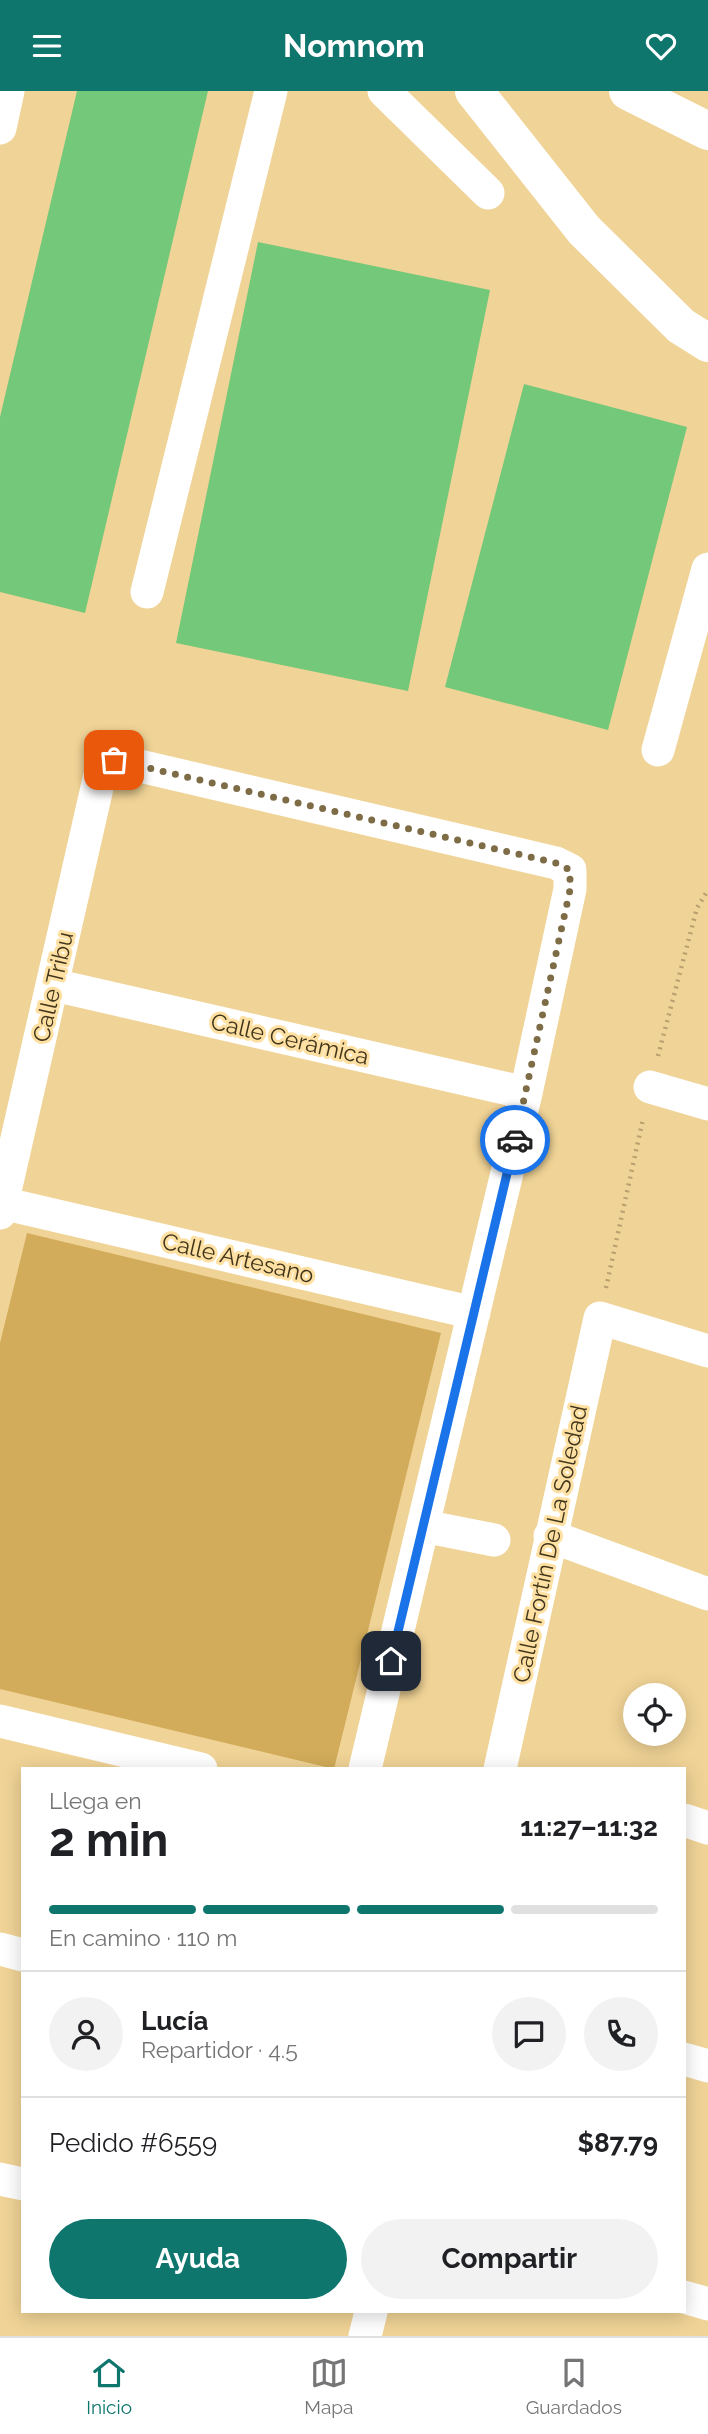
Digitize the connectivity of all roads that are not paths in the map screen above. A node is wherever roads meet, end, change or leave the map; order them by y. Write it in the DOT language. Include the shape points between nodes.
graph roads {
  1 [pos="8,91"];
  2 [pos="271,91"];
  3 [pos="384,91"];
  4 [pos="474,91"];
  5 [pos="628,91"];
  6 [pos="0,128"];
  7 [pos="708,131"];
  8 [pos="488,193"];
  9 [pos="708,343"];
  10 [pos="708,569"];
  11 [pos="147,592"];
  12 [pos="658,750"];
  13 [pos="54,985"];
  14 [pos="650,1087"];
  15 [pos="527,1093"];
  16 [pos="708,1104"];
  17 [pos="1,1208"];
  18 [pos="474,1313"];
  19 [pos="708,1351"];
  20 [pos="423,1526"];
  21 [pos="550,1536"];
  22 [pos="495,1539"];
  23 [pos="708,1594"];
  24 [pos="0,1721"];
  25 [pos="193,1767"];
  26 [pos="365,1767"];
  27 [pos="509,1767"];
  28 [pos="686,1822"];
  29 [pos="708,1828"];
  30 [pos="0,1949"];
  31 [pos="21,1954"];
  32 [pos="686,2060"];
  33 [pos="708,2066"];
  34 [pos="0,2179"];
  35 [pos="21,2184"];
  36 [pos="686,2298"];
  37 [pos="708,2304"];
  38 [pos="370,2313"];
  39 [pos="365,2336"];
  1 -- 6 [label="street"];
  2 -- 11 [label="street"];
  3 -- 8 [label="street"];
  4 -- 9 [label="main road" via="584,230 681,325"];
  5 -- 7 [label="main road"];
  10 -- 12 [label="street"];
  13 -- 15 [label="street, Calle Cerámica"];
  13 -- 15 [label="street, Calle Tribu" via="99,779 109,763 121,760 562,864 570,870 570,890"];
  13 -- 17 [label="street, Calle Tribu"];
  14 -- 16 [label="street"];
  15 -- 18 [label="street"];
  17 -- 18 [label="street, Calle Artesano"];
  18 -- 20 [label="street"];
  19 -- 21 [label="street, Calle Fortín De La Soledad" via="600,1318"];
  20 -- 22 [label="street"];
  20 -- 26 [label="street"];
  21 -- 23 [label="street"];
  21 -- 27 [label="street, Calle Fortín De La Soledad"];
  24 -- 25 [label="street"];
  28 -- 29 [label="street"];
  30 -- 31 [label="street"];
  32 -- 33 [label="street"];
  34 -- 35 [label="street"];
  36 -- 37 [label="street"];
  38 -- 39 [label="street"];
}
